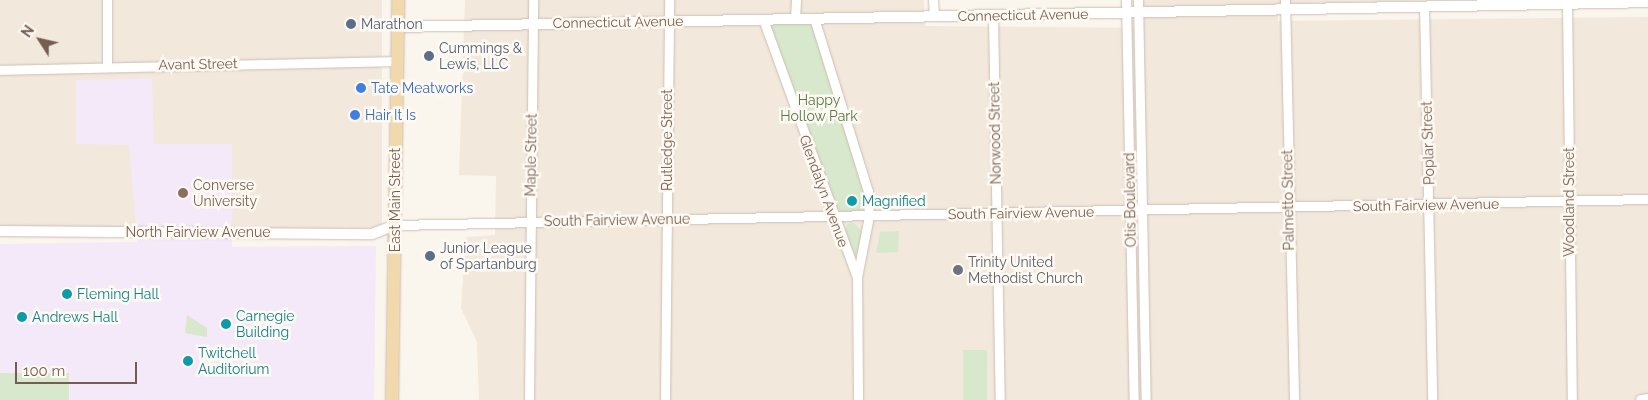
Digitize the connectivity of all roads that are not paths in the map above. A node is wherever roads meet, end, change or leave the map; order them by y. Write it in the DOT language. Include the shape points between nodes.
graph roads {
  1 [pos="107,0"];
  2 [pos="398,0"];
  3 [pos="533,0"];
  4 [pos="669,0"];
  5 [pos="796,0"];
  6 [pos="933,0"];
  7 [pos="1126,0"];
  8 [pos="1138,0"];
  9 [pos="1580,2"];
  10 [pos="1648,2"];
  11 [pos="1567,3"];
  12 [pos="1285,4"];
  13 [pos="1424,6"];
  14 [pos="1138,12"];
  15 [pos="1126,13"];
  16 [pos="992,15"];
  17 [pos="934,16"];
  18 [pos="814,18"];
  19 [pos="764,19"];
  20 [pos="795,19"];
  21 [pos="669,21"];
  22 [pos="532,24"];
  23 [pos="397,27"];
  24 [pos="396,61"];
  25 [pos="107,65"];
  26 [pos="0,70"];
  27 [pos="1648,199"];
  28 [pos="1568,202"];
  29 [pos="1430,205"];
  30 [pos="1288,207"];
  31 [pos="1131,210"];
  32 [pos="1142,210"];
  33 [pos="997,212"];
  34 [pos="869,216"];
  35 [pos="833,217"];
  36 [pos="667,219"];
  37 [pos="531,221"];
  38 [pos="395,225"];
  39 [pos="0,231"];
  40 [pos="857,277"];
  41 [pos="392,400"];
  42 [pos="529,400"];
  43 [pos="665,400"];
  44 [pos="858,400"];
  45 [pos="1000,400"];
  46 [pos="1134,400"];
  47 [pos="1146,400"];
  48 [pos="1294,400"];
  49 [pos="1432,400"];
  50 [pos="1572,400"];
  51 [pos="1642,400"];
  52 [pos="1648,400"];
  1 -- 25 [label="street"];
  2 -- 23 [label="main road, East Main Street"];
  3 -- 22 [label="street, Maple Street"];
  4 -- 21 [label="street, Rutledge Street"];
  5 -- 20 [label="street"];
  6 -- 17 [label="street"];
  7 -- 15 [label="street, Otis Boulevard"];
  8 -- 14 [label="street, Otis Boulevard"];
  9 -- 10 [label="street, Connecticut Avenue"];
  9 -- 11 [label="street, Connecticut Avenue"];
  11 -- 13 [label="street, Connecticut Avenue"];
  11 -- 28 [label="street, Woodland Street"];
  12 -- 13 [label="street, Connecticut Avenue"];
  12 -- 14 [label="street, Connecticut Avenue"];
  12 -- 30 [label="street, Palmetto Street"];
  13 -- 29 [label="street, Poplar Street"];
  14 -- 15 [label="street, Connecticut Avenue"];
  14 -- 32 [label="street, Otis Boulevard"];
  15 -- 16 [label="street, Connecticut Avenue"];
  15 -- 31 [label="street, Otis Boulevard"];
  16 -- 17 [label="street, Connecticut Avenue"];
  16 -- 33 [label="street, Norwood Street"];
  17 -- 18 [label="street, Connecticut Avenue"];
  18 -- 20 [label="street, Connecticut Avenue"];
  18 -- 34 [label="street, Glendalyn Avenue" via="865,173"];
  19 -- 20 [label="street, Connecticut Avenue"];
  19 -- 21 [label="street, Connecticut Avenue"];
  19 -- 35 [label="street, Glendalyn Avenue"];
  21 -- 22 [label="street, Connecticut Avenue"];
  21 -- 36 [label="street, Rutledge Street"];
  22 -- 23 [label="street, Connecticut Avenue"];
  22 -- 37 [label="street, Maple Street"];
  23 -- 24 [label="main road, East Main Street"];
  24 -- 25 [label="street, Avant Street"];
  24 -- 38 [label="main road, East Main Street"];
  25 -- 26 [label="street, Avant Street"];
  27 -- 28 [label="street, South Fairview Avenue"];
  28 -- 29 [label="street, South Fairview Avenue"];
  28 -- 50 [label="street, Woodland Street"];
  29 -- 30 [label="street, South Fairview Avenue"];
  29 -- 49 [label="street, Poplar Street"];
  30 -- 32 [label="street, South Fairview Avenue"];
  30 -- 48 [label="street, Palmetto Street"];
  31 -- 32 [label="street, South Fairview Avenue"];
  31 -- 33 [label="street, South Fairview Avenue"];
  31 -- 46 [label="street, Otis Boulevard"];
  32 -- 47 [label="street, Otis Boulevard"];
  33 -- 34 [label="street, South Fairview Avenue"];
  33 -- 45 [label="street, Norwood Street"];
  34 -- 35 [label="street, South Fairview Avenue"];
  34 -- 40 [label="street, Glendalyn Avenue"];
  35 -- 36 [label="street, South Fairview Avenue"];
  35 -- 40 [label="street, Glendalyn Avenue"];
  36 -- 37 [label="street, South Fairview Avenue"];
  36 -- 43 [label="street, Rutledge Street"];
  37 -- 38 [label="street, South Fairview Avenue"];
  37 -- 42 [label="street, Maple Street"];
  38 -- 39 [label="street, North Fairview Avenue" via="372,234"];
  38 -- 41 [label="main road, East Main Street"];
  40 -- 44 [label="street, Glendalyn Avenue"];
  51 -- 52 [label="street"];
}
